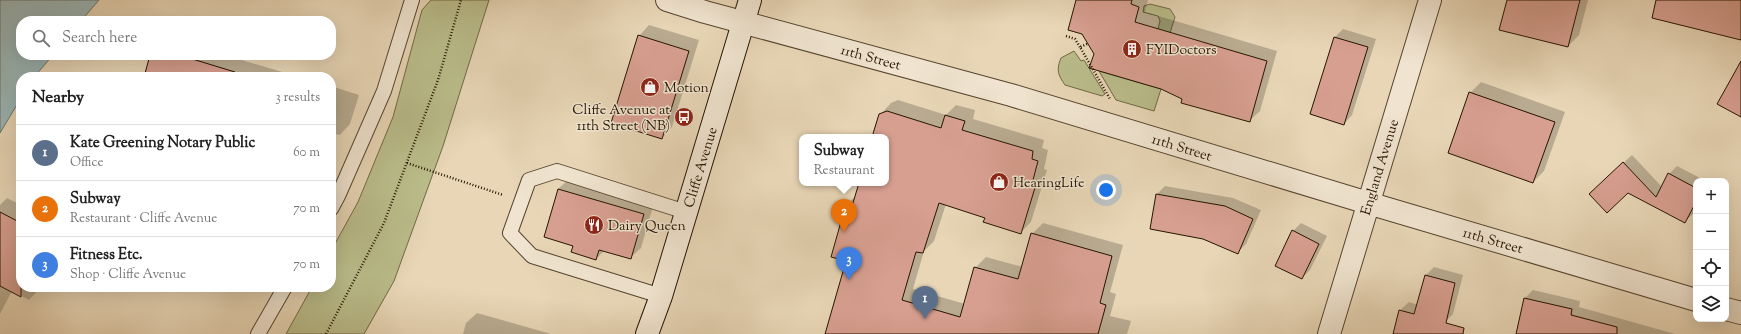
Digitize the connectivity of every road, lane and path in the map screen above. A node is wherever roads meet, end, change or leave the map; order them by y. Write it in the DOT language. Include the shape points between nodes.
graph roads {
  1 [pos="412,0"];
  2 [pos="461,0"];
  3 [pos="667,0"];
  4 [pos="750,0"];
  5 [pos="1430,0"];
  6 [pos="744,23"];
  7 [pos="1066,36"];
  8 [pos="1087,44"];
  9 [pos="1080,47"];
  10 [pos="1113,104"];
  11 [pos="407,163"];
  12 [pos="336,200"];
  13 [pos="521,201"];
  14 [pos="1368,203"];
  15 [pos="686,212"];
  16 [pos="282,292"];
  17 [pos="661,296"];
  18 [pos="1693,299"];
  19 [pos="1729,310"];
  20 [pos="1741,313"];
  21 [pos="258,334"];
  22 [pos="326,334"];
  23 [pos="647,334"];
  24 [pos="1329,334"];
  1 -- 12 [label="lane" via="384,91"];
  2 -- 11 [label="path" via="438,80"];
  3 -- 6 [label="street, 11th Street"];
  4 -- 6 [label="street, Cliffe Avenue"];
  5 -- 14 [label="street, England Avenue"];
  6 -- 14 [label="street, 11th Street" via="1018,97"];
  6 -- 15 [label="street, Cliffe Avenue"];
  7 -- 9 [label="path" via="1075,39"];
  8 -- 9 [label="path"];
  9 -- 10 [label="path"];
  11 -- 13 [label="path"];
  11 -- 22 [label="path" via="384,223"];
  13 -- 15 [label="lane" via="529,180 557,171"];
  13 -- 17 [label="lane" via="510,233 532,256"];
  14 -- 18 [label="street, 11th Street"];
  14 -- 24 [label="street, England Avenue"];
  15 -- 17 [label="street, Cliffe Avenue"];
  16 -- 21 [label="lane"];
  17 -- 23 [label="street, Cliffe Avenue"];
  19 -- 20 [label="street"];
}
